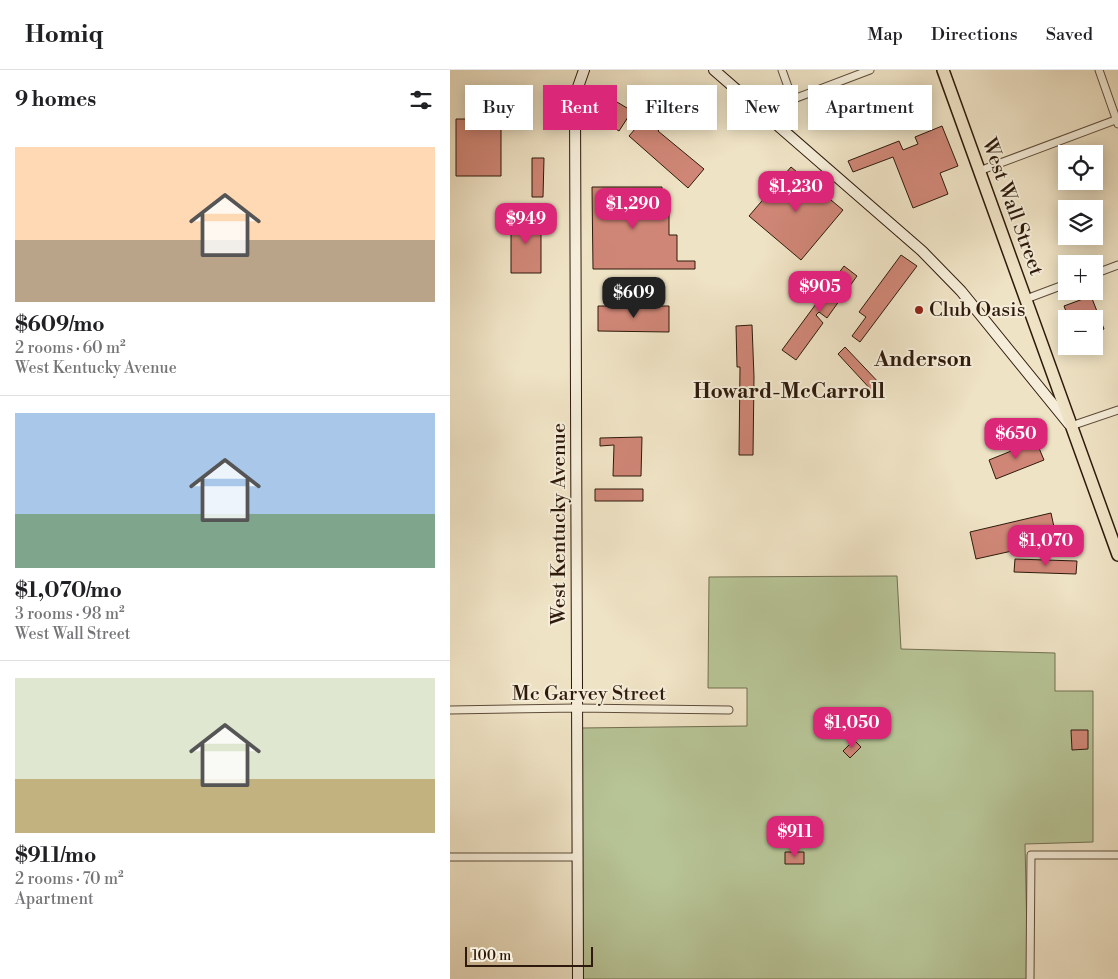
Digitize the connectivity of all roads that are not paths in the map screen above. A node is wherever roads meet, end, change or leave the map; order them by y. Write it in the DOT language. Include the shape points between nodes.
graph roads {
  1 [pos="584,70"];
  2 [pos="714,70"];
  3 [pos="782,70"];
  4 [pos="870,70"];
  5 [pos="942,70"];
  6 [pos="1099,70"];
  7 [pos="732,85"];
  8 [pos="787,85"];
  9 [pos="798,96"];
  10 [pos="1118,121"];
  11 [pos="784,130"];
  12 [pos="979,171"];
  13 [pos="1118,265"];
  14 [pos="1103,271"];
  15 [pos="1058,287"];
  16 [pos="1026,299"];
  17 [pos="1118,410"];
  18 [pos="1072,426"];
  19 [pos="1114,535"];
  20 [pos="1118,555"];
  21 [pos="577,708"];
  22 [pos="450,710"];
  23 [pos="729,710"];
  24 [pos="1118,855"];
  25 [pos="450,857"];
  26 [pos="578,857"];
  27 [pos="578,979"];
  28 [pos="1030,979"];
  1 -- 21 [label="street, West Kentucky Avenue" via="575,104"];
  2 -- 7 [label="street"];
  3 -- 8 [label="street"];
  4 -- 9 [label="street"];
  5 -- 12 [label="main road, West Wall Street"];
  6 -- 10 [label="street"];
  10 -- 12 [label="street"];
  11 -- 18 [label="street" via="922,251 961,291"];
  12 -- 16 [label="main road, West Wall Street"];
  13 -- 14 [label="street"];
  15 -- 16 [label="street"];
  16 -- 18 [label="main road, West Wall Street"];
  17 -- 18 [label="street"];
  18 -- 19 [label="main road, West Wall Street"];
  19 -- 20 [label="main road, West Wall Street"];
  21 -- 22 [label="street, Mc Garvey Street"];
  21 -- 23 [label="street, Mc Garvey Street"];
  21 -- 26 [label="street, West Kentucky Avenue"];
  24 -- 28 [label="street" via="1031,855"];
  25 -- 26 [label="street"];
  26 -- 27 [label="street, West Kentucky Avenue"];
}
